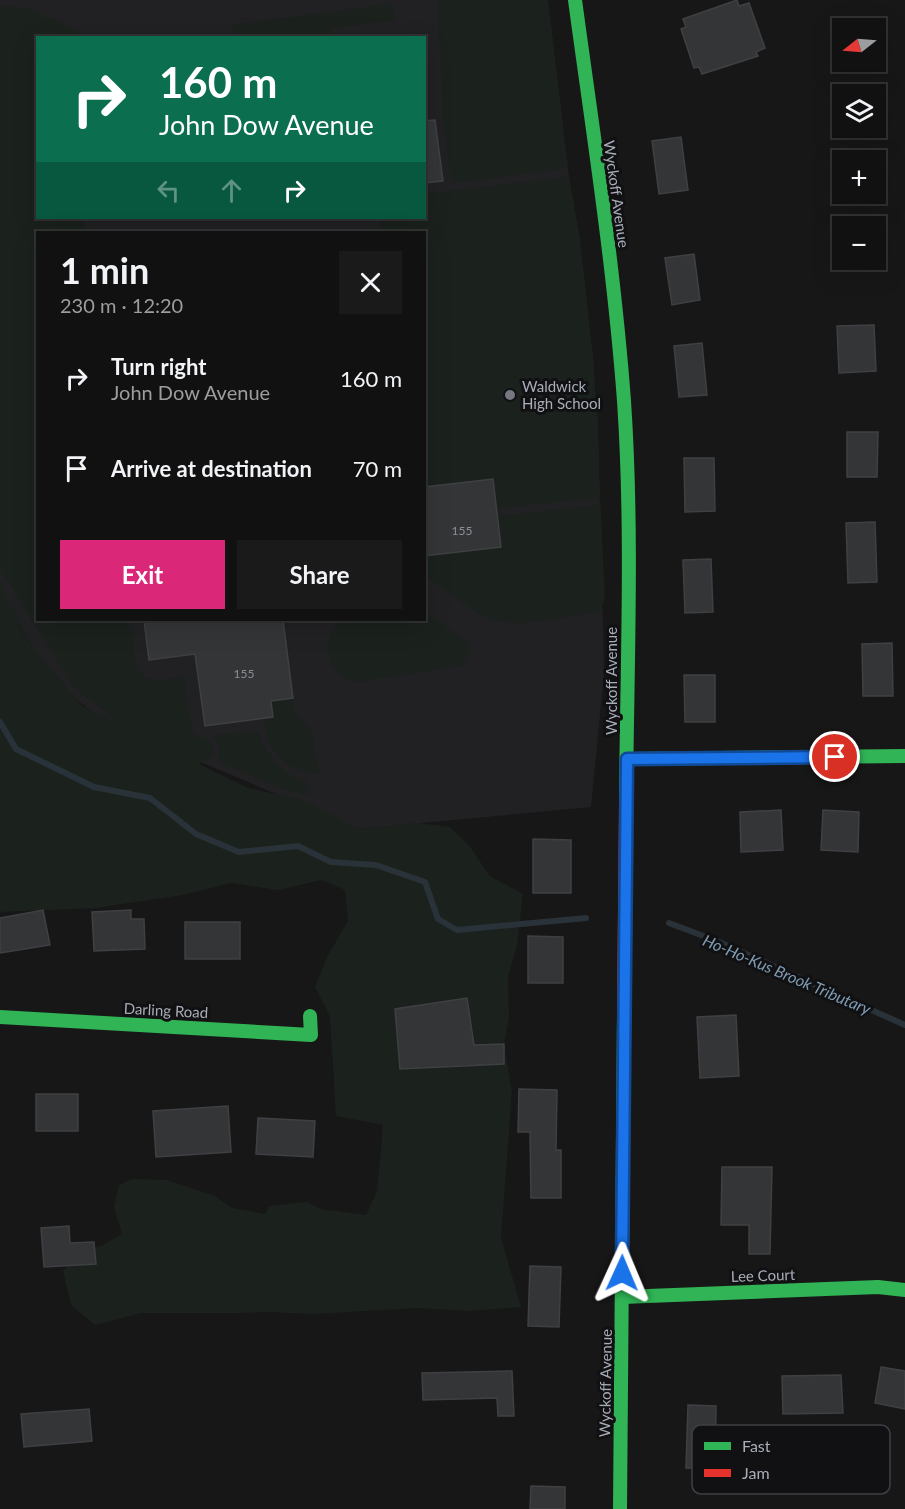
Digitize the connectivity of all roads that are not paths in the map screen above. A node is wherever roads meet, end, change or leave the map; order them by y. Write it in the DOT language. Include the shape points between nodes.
graph roads {
  1 [pos="575,0"];
  2 [pos="905,756"];
  3 [pos="627,759"];
  4 [pos="310,1016"];
  5 [pos="0,1017"];
  6 [pos="905,1290"];
  7 [pos="622,1297"];
  8 [pos="620,1509"];
  1 -- 3 [label="main road, Wyckoff Avenue" via="613,276 624,403"];
  2 -- 3 [label="main road"];
  3 -- 7 [label="main road, Wyckoff Avenue"];
  4 -- 5 [label="main road, Darling Road" via="311,1035"];
  6 -- 7 [label="main road, Lee Court" via="878,1287"];
  7 -- 8 [label="main road, Wyckoff Avenue"];
}
